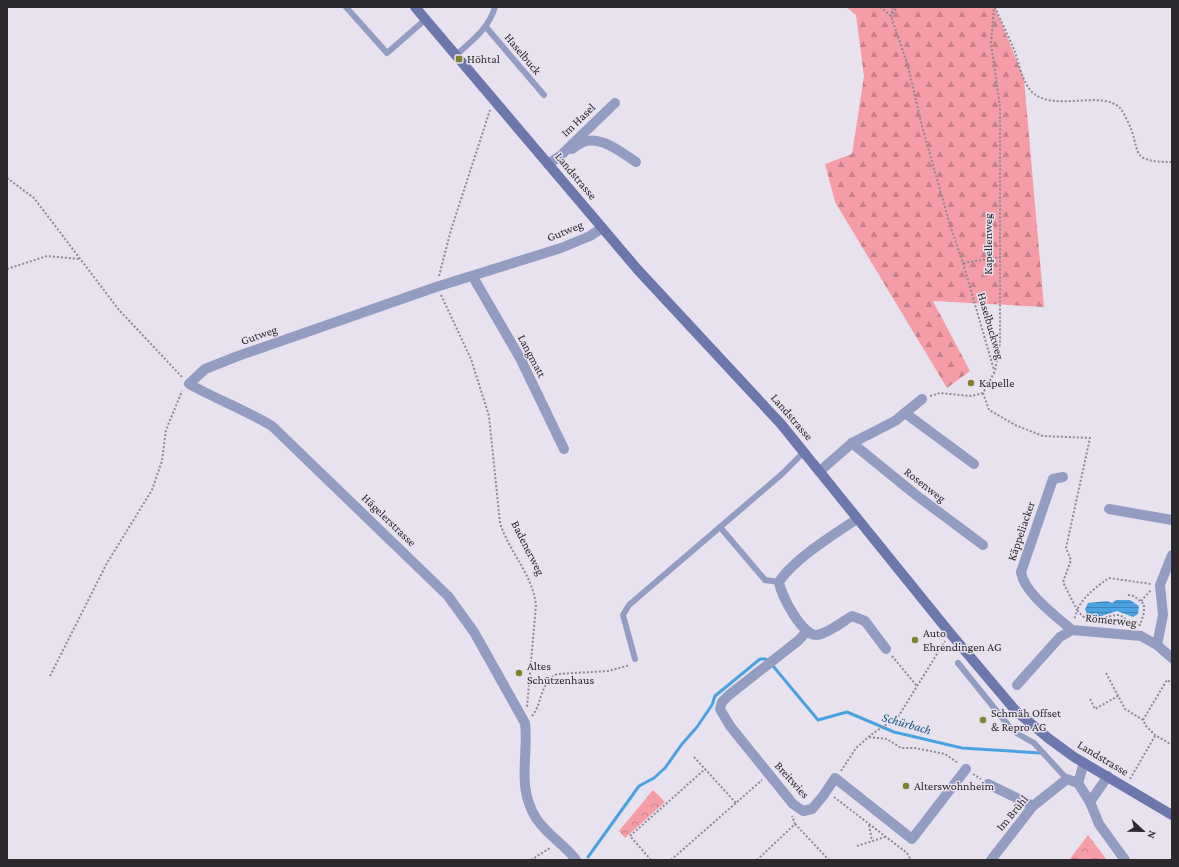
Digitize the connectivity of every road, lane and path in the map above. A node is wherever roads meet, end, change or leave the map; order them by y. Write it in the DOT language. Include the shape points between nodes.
graph roads {
  1 [pos="346,7"];
  2 [pos="415,7"];
  3 [pos="496,7"];
  4 [pos="880,7"];
  5 [pos="892,7"];
  6 [pos="897,7"];
  7 [pos="994,7"];
  8 [pos="891,16"];
  9 [pos="426,19"];
  10 [pos="486,27"];
  11 [pos="456,55"];
  12 [pos="544,95"];
  13 [pos="494,100"];
  14 [pos="615,103"];
  15 [pos="560,156"];
  16 [pos="636,162"];
  17 [pos="1172,162"];
  18 [pos="548,164"];
  19 [pos="7,178"];
  20 [pos="602,228"];
  21 [pos="1001,257"];
  22 [pos="80,259"];
  23 [pos="963,263"];
  24 [pos="7,269"];
  25 [pos="473,277"];
  26 [pos="436,287"];
  27 [pos="995,371"];
  28 [pos="189,384"];
  29 [pos="922,398"];
  30 [pos="905,413"];
  31 [pos="852,443"];
  32 [pos="564,449"];
  33 [pos="805,451"];
  34 [pos="974,464"];
  35 [pos="820,471"];
  36 [pos="1063,477"];
  37 [pos="1109,509"];
  38 [pos="857,519"];
  39 [pos="1172,520"];
  40 [pos="720,527"];
  41 [pos="983,545"];
  42 [pos="1172,555"];
  43 [pos="779,582"];
  44 [pos="1063,582"];
  45 [pos="1128,596"];
  46 [pos="1141,601"];
  47 [pos="1077,610"];
  48 [pos="1072,630"];
  49 [pos="806,632"];
  50 [pos="950,633"];
  51 [pos="1157,645"];
  52 [pos="886,649"];
  53 [pos="1172,658"];
  54 [pos="635,659"];
  55 [pos="958,663"];
  56 [pos="1106,673"];
  57 [pos="50,676"];
  58 [pos="1172,683"];
  59 [pos="1017,685"];
  60 [pos="917,686"];
  61 [pos="1118,696"];
  62 [pos="1090,698"];
  63 [pos="1143,720"];
  64 [pos="525,722"];
  65 [pos="1155,735"];
  66 [pos="869,737"];
  67 [pos="1172,745"];
  68 [pos="694,757"];
  69 [pos="1084,763"];
  70 [pos="705,769"];
  71 [pos="966,769"];
  72 [pos="770,774"];
  73 [pos="1108,776"];
  74 [pos="835,778"];
  75 [pos="1067,779"];
  76 [pos="1078,783"];
  77 [pos="988,784"];
  78 [pos="1125,786"];
  79 [pos="827,791"];
  80 [pos="1090,802"];
  81 [pos="736,803"];
  82 [pos="1033,806"];
  83 [pos="797,807"];
  84 [pos="1172,815"];
  85 [pos="795,824"];
  86 [pos="869,824"];
  87 [pos="885,836"];
  88 [pos="872,841"];
  89 [pos="558,842"];
  90 [pos="857,846"];
  91 [pos="531,860"];
  92 [pos="576,860"];
  93 [pos="651,860"];
  94 [pos="671,860"];
  95 [pos="757,860"];
  96 [pos="829,860"];
  97 [pos="911,860"];
  98 [pos="991,860"];
  99 [pos="1125,860"];
  1 -- 9 [label="lane" via="387,54"];
  2 -- 9 [label="main road, Landstrasse"];
  3 -- 10 [label="lane"];
  4 -- 8 [label="path"];
  5 -- 8 [label="path"];
  6 -- 8 [label="path"];
  7 -- 17 [label="path" via="1024,79 1032,91 1057,102 1107,102 1121,108 1130,127 1137,153 1144,160"];
  7 -- 21 [label="path, Kapellenweg" via="992,42 1000,107"];
  8 -- 23 [label="path, Haselbuckweg" via="908,66 922,126"];
  9 -- 11 [label="main road, Landstrasse"];
  10 -- 11 [label="lane"];
  10 -- 12 [label="lane, Haselbuck"];
  11 -- 13 [label="main road, Landstrasse"];
  13 -- 18 [label="main road, Landstrasse"];
  13 -- 26 [label="path" via="451,230"];
  14 -- 15 [label="street, Im Hasel"];
  15 -- 16 [label="street, Im Hasel" via="585,141 595,140 607,144"];
  15 -- 18 [label="street, Im Hasel"];
  18 -- 20 [label="main road, Landstrasse"];
  19 -- 22 [label="path" via="34,198"];
  20 -- 25 [label="street, Gutweg" via="561,248"];
  20 -- 33 [label="main road, Landstrasse"];
  21 -- 23 [label="path"];
  21 -- 27 [label="path, Kapellenweg" via="1000,344"];
  22 -- 24 [label="path" via="47,256"];
  22 -- 28 [label="path" via="120,310"];
  23 -- 27 [label="path, Haselbuckweg"];
  25 -- 26 [label="street, Gutweg"];
  25 -- 32 [label="street, Langmatt" via="520,358"];
  26 -- 28 [label="street, Gutweg" via="238,356 205,369"];
  26 -- 64 [label="path, Badenerweg" via="471,359 489,416 500,523 505,538 534,590 536,605"];
  27 -- 29 [label="path, Kapellenweg" via="983,393 971,396 940,392"];
  28 -- 57 [label="path" via="180,394 166,430 162,461 152,490 107,563"];
  28 -- 64 [label="street, Hägelerstrasse" via="250,412 272,426 448,596 474,632"];
  29 -- 30 [label="street"];
  30 -- 31 [label="street" via="896,421"];
  30 -- 34 [label="street"];
  31 -- 35 [label="street"];
  31 -- 41 [label="street, Rosenweg"];
  33 -- 35 [label="main road, Landstrasse"];
  33 -- 40 [label="lane"];
  35 -- 38 [label="main road, Landstrasse"];
  36 -- 48 [label="street, Käppeliacker" via="1053,479 1021,572 1032,593"];
  37 -- 39 [label="street"];
  38 -- 43 [label="street" via="786,572"];
  38 -- 50 [label="main road, Landstrasse"];
  40 -- 43 [label="lane" via="765,580"];
  40 -- 54 [label="lane" via="629,605 623,615"];
  42 -- 51 [label="street" via="1160,585 1163,615"];
  43 -- 49 [label="street" via="780,593"];
  44 -- 47 [label="path"];
  45 -- 46 [label="path"];
  46 -- 47 [label="path" via="1144,604 1144,613 1140,625 1120,615 1091,621 1083,618"];
  46 -- 47 [label="path" via="1152,589 1153,584 1109,578 1095,588"];
  47 -- 48 [label="path"];
  48 -- 51 [label="street, Römerweg" via="1141,636"];
  48 -- 59 [label="street, Römerweg" via="1060,637"];
  49 -- 52 [label="street" via="816,635 852,616 865,621"];
  49 -- 72 [label="street, Breitwies" via="722,702 720,709"];
  50 -- 60 [label="path"];
  50 -- 69 [label="main road, Landstrasse" via="1015,710 1048,738"];
  51 -- 53 [label="street, Römerweg"];
  52 -- 60 [label="path"];
  54 -- 64 [label="path" via="629,666 608,671 557,674 550,677 535,712"];
  55 -- 75 [label="lane" via="1008,725 1034,743"];
  56 -- 61 [label="path"];
  58 -- 63 [label="path" via="1167,680"];
  60 -- 66 [label="path" via="898,717"];
  61 -- 62 [label="path" via="1095,709"];
  61 -- 63 [label="path" via="1125,709"];
  63 -- 65 [label="path"];
  64 -- 89 [label="street" via="527,738 523,773 527,800 536,818"];
  65 -- 67 [label="path"];
  65 -- 78 [label="path"];
  66 -- 71 [label="path" via="887,739 901,748 945,754"];
  66 -- 74 [label="path" via="856,748"];
  68 -- 70 [label="path"];
  69 -- 73 [label="main road, Landstrasse"];
  69 -- 76 [label="street"];
  70 -- 81 [label="path"];
  70 -- 93 [label="path" via="630,836"];
  71 -- 74 [label="street" via="912,839"];
  71 -- 77 [label="path"];
  72 -- 81 [label="path"];
  72 -- 83 [label="street, Breitwies"];
  73 -- 78 [label="main road, Landstrasse"];
  73 -- 80 [label="street"];
  74 -- 79 [label="street, Breitwies"];
  75 -- 76 [label="street"];
  75 -- 82 [label="street, Im Brühl"];
  76 -- 80 [label="street"];
  77 -- 82 [label="street"];
  78 -- 84 [label="main road, Landstrasse"];
  79 -- 83 [label="street, Breitwies" via="812,809 803,811"];
  79 -- 86 [label="path"];
  80 -- 99 [label="street" via="1099,824"];
  81 -- 94 [label="path"];
  82 -- 98 [label="street, Im Brühl"];
  83 -- 85 [label="path" via="792,814"];
  85 -- 95 [label="path"];
  85 -- 96 [label="path"];
  86 -- 87 [label="path"];
  86 -- 88 [label="path"];
  87 -- 88 [label="path"];
  87 -- 97 [label="path" via="907,853"];
  88 -- 90 [label="path"];
  89 -- 91 [label="path"];
  89 -- 92 [label="street"];
}
